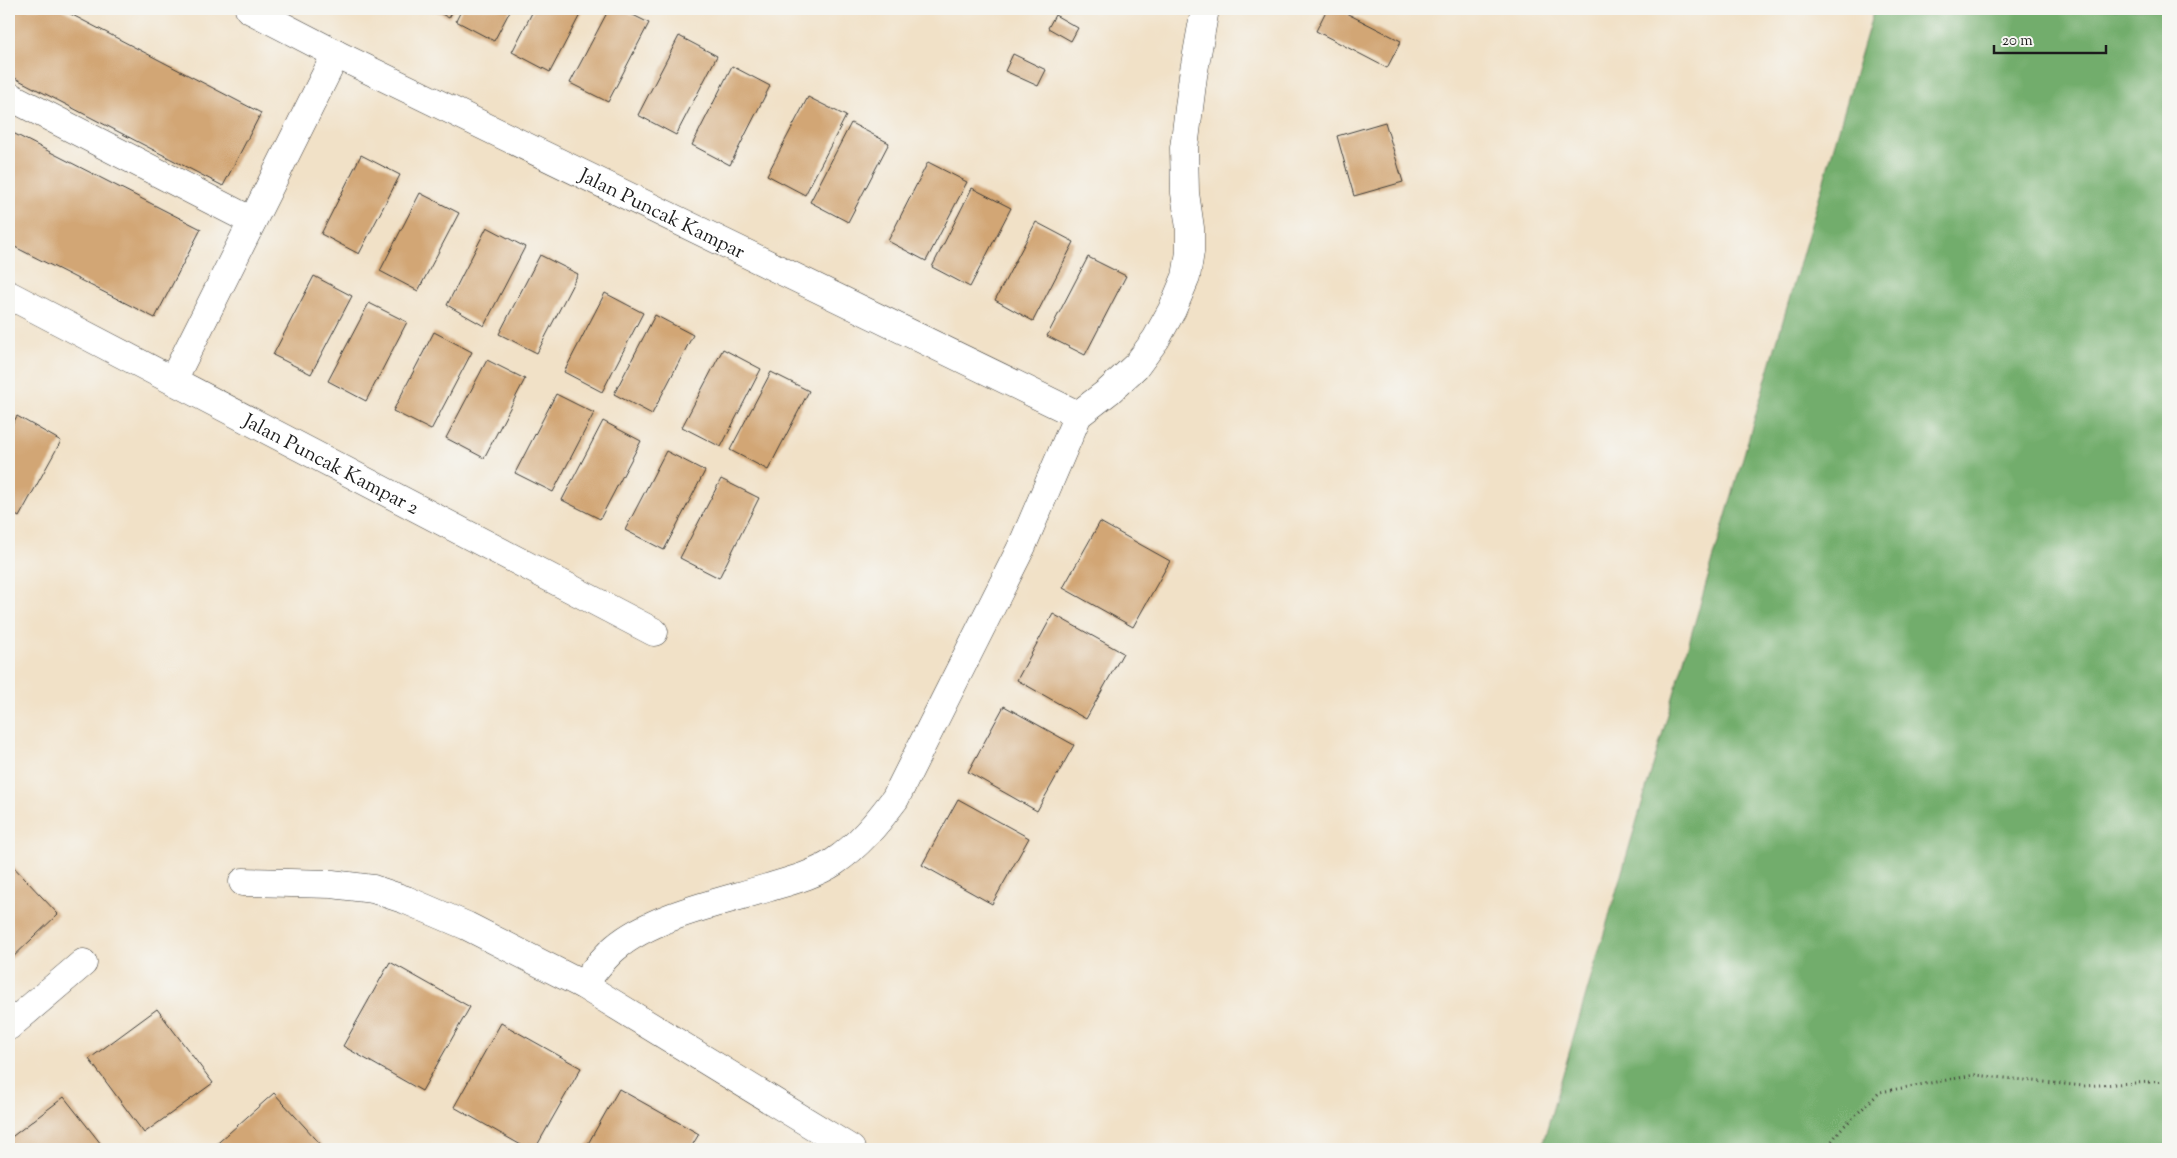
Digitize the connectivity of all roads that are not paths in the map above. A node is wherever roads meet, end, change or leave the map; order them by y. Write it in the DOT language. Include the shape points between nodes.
graph roads {
  1 [pos="249,9"];
  2 [pos="1205,9"];
  3 [pos="336,54"];
  4 [pos="9,96"];
  5 [pos="252,221"];
  6 [pos="9,295"];
  7 [pos="173,380"];
  8 [pos="1078,415"];
  9 [pos="654,632"];
  10 [pos="243,882"];
  11 [pos="83,963"];
  12 [pos="583,985"];
  13 [pos="9,1026"];
  14 [pos="851,1149"];
  1 -- 3 [label="street, Jalan Puncak Kampar"];
  2 -- 8 [label="street" via="1184,148 1190,228 1186,277 1156,339 1136,365"];
  3 -- 5 [label="street"];
  3 -- 8 [label="street, Jalan Puncak Kampar"];
  4 -- 5 [label="street"];
  5 -- 7 [label="street"];
  6 -- 7 [label="street, Jalan Puncak Kampar 2"];
  7 -- 9 [label="street, Jalan Puncak Kampar 2"];
  8 -- 12 [label="street" via="1022,546 895,799 874,827 834,862 806,877 671,917 642,930 616,947"];
  10 -- 12 [label="street" via="332,884 373,889 468,926"];
  11 -- 13 [label="street"];
  12 -- 14 [label="street"];
}
